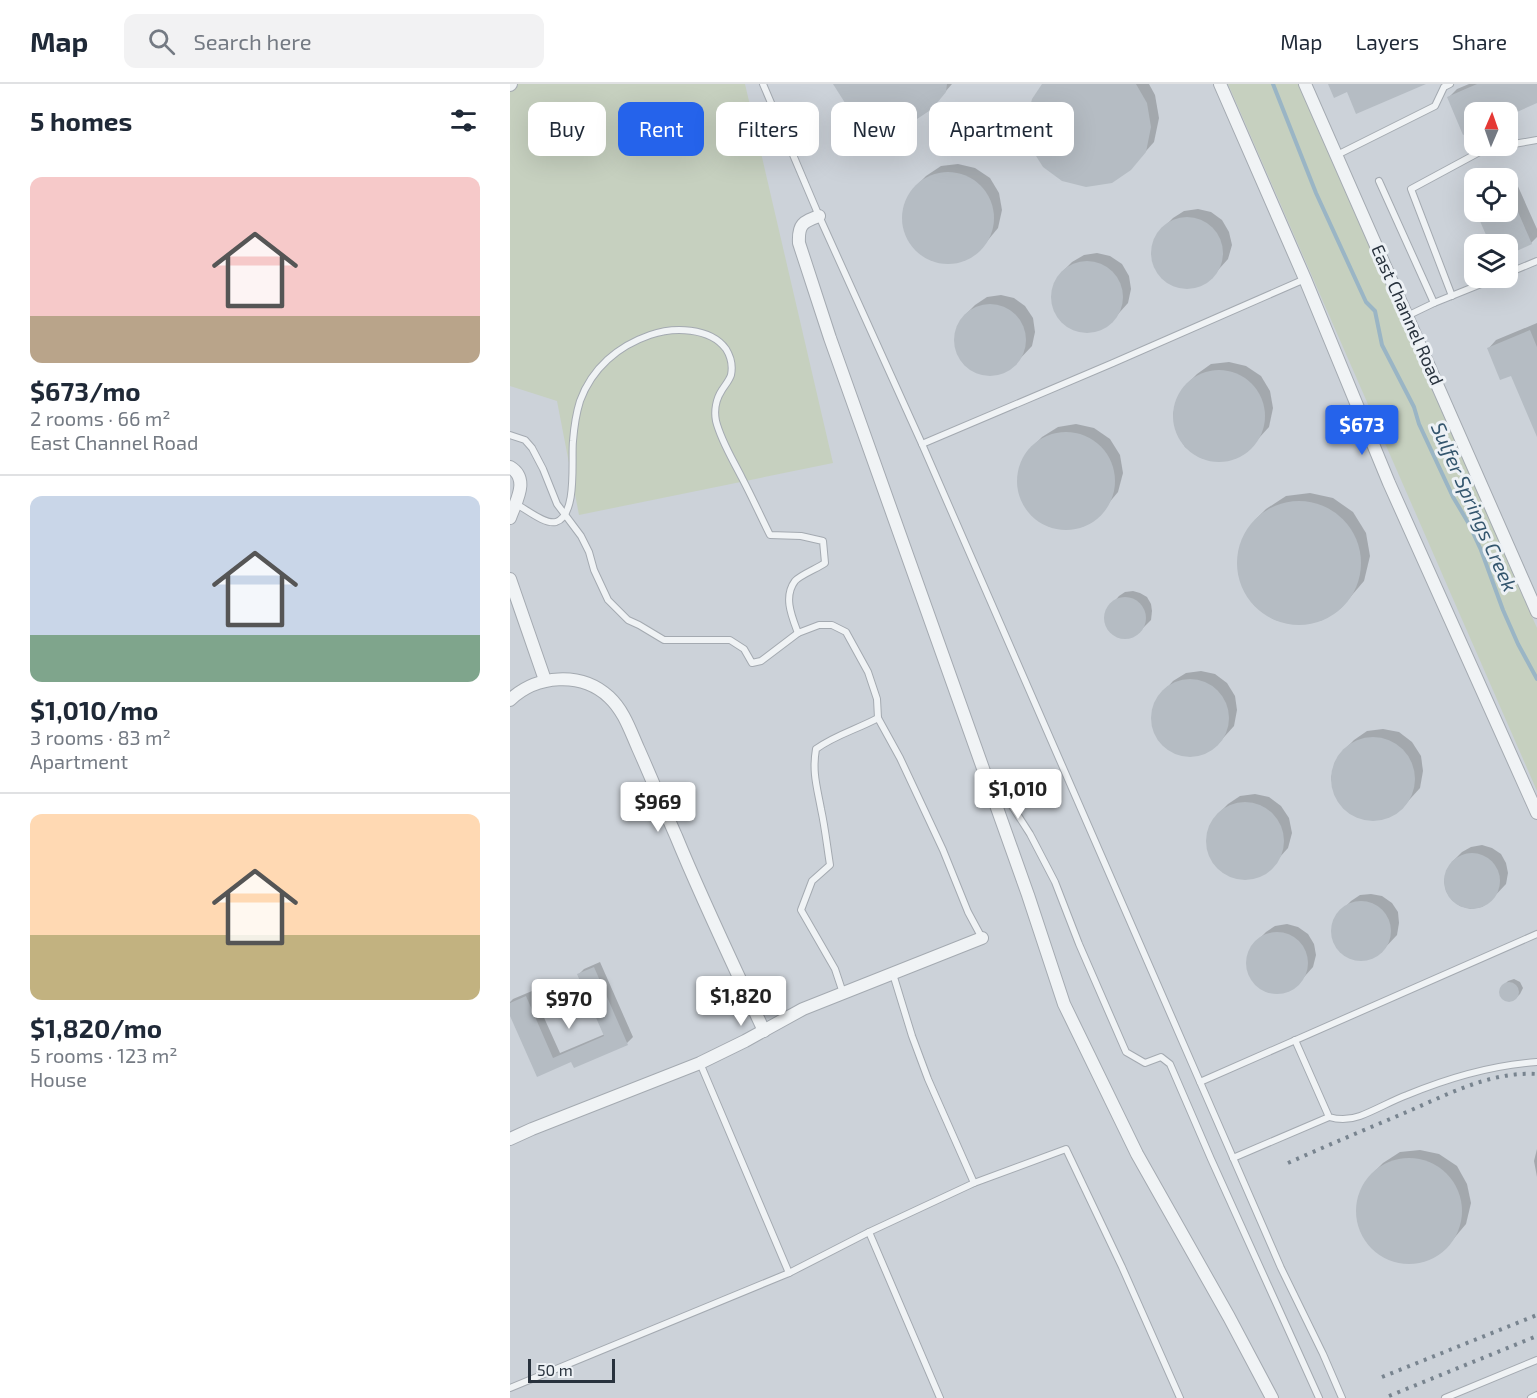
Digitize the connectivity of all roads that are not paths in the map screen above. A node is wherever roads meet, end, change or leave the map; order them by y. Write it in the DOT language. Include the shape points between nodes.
graph roads {
  1 [pos="763,84"];
  2 [pos="1220,84"];
  3 [pos="1305,84"];
  4 [pos="1450,84"];
  5 [pos="1537,140"];
  6 [pos="1518,143"];
  7 [pos="1337,155"];
  8 [pos="1472,156"];
  9 [pos="1379,181"];
  10 [pos="819,216"];
  11 [pos="1537,261"];
  12 [pos="1518,269"];
  13 [pos="1305,279"];
  14 [pos="1472,288"];
  15 [pos="1452,296"];
  16 [pos="1434,303"];
  17 [pos="1407,316"];
  18 [pos="510,435"];
  19 [pos="922,444"];
  20 [pos="510,467"];
  21 [pos="515,503"];
  22 [pos="565,515"];
  23 [pos="510,518"];
  24 [pos="510,579"];
  25 [pos="1537,612"];
  26 [pos="798,633"];
  27 [pos="545,680"];
  28 [pos="510,700"];
  29 [pos="878,718"];
  30 [pos="991,790"];
  31 [pos="1537,813"];
  32 [pos="1537,934"];
  33 [pos="982,938"];
  34 [pos="893,973"];
  35 [pos="843,993"];
  36 [pos="764,1031"];
  37 [pos="1295,1040"];
  38 [pos="1537,1062"];
  39 [pos="700,1063"];
  40 [pos="1200,1082"];
  41 [pos="1329,1117"];
  42 [pos="510,1139"];
  43 [pos="1233,1158"];
  44 [pos="974,1183"];
  45 [pos="869,1232"];
  46 [pos="789,1273"];
  47 [pos="1537,1360"];
  48 [pos="510,1388"];
  49 [pos="1537,1395"];
  50 [pos="940,1398"];
  51 [pos="1180,1398"];
  52 [pos="1272,1398"];
  53 [pos="1319,1398"];
  54 [pos="1342,1398"];
  55 [pos="1445,1398"];
  56 [pos="1531,1398"];
  1 -- 10 [label="lane"];
  2 -- 13 [label="street"];
  3 -- 7 [label="street, East Channel Road"];
  4 -- 7 [label="lane" via="1444,87 1435,106"];
  5 -- 6 [label="lane"];
  7 -- 17 [label="street, East Channel Road"];
  8 -- 15 [label="lane" via="1411,189"];
  9 -- 16 [label="lane"];
  10 -- 19 [label="lane"];
  10 -- 30 [label="street" via="805,221 798,231 799,243"];
  11 -- 12 [label="lane"];
  13 -- 19 [label="lane"];
  13 -- 31 [label="street" via="1389,483"];
  14 -- 15 [label="lane"];
  15 -- 16 [label="lane"];
  16 -- 17 [label="lane"];
  17 -- 25 [label="street, East Channel Road"];
  18 -- 22 [label="lane" via="525,440 532,448"];
  19 -- 40 [label="lane"];
  20 -- 21 [label="street" via="521,484"];
  21 -- 22 [label="lane" via="545,521 558,521"];
  21 -- 23 [label="street"];
  22 -- 26 [label="lane" via="581,536 608,600 628,620 664,640 730,640 744,649 752,663 761,661"];
  22 -- 26 [label="lane" via="570,503 575,421 581,400 601,366 617,350 654,333 687,331 713,338 723,345 732,362 731,376 717,399 718,428 770,536 823,541 825,563 796,581 790,596 789,606"];
  24 -- 27 [label="street"];
  26 -- 29 [label="lane" via="819,625 832,625 846,632 868,672 877,699"];
  27 -- 28 [label="street"];
  27 -- 36 [label="street" via="577,681 592,686 617,706"];
  29 -- 33 [label="lane"];
  29 -- 35 [label="lane" via="829,740 816,749 814,761 830,865 812,881 801,910 835,969"];
  30 -- 52 [label="street" via="1064,1004 1137,1154"];
  30 -- 53 [label="lane" via="1003,792 1055,882 1126,1052 1145,1063 1161,1058 1170,1064"];
  32 -- 37 [label="lane"];
  33 -- 34 [label="street"];
  34 -- 35 [label="street"];
  34 -- 44 [label="lane" via="924,1069"];
  35 -- 36 [label="street"];
  36 -- 39 [label="street"];
  37 -- 40 [label="lane"];
  37 -- 41 [label="lane"];
  38 -- 41 [label="lane" via="1453,1078 1360,1116 1338,1120"];
  39 -- 42 [label="street"];
  39 -- 46 [label="lane"];
  40 -- 43 [label="lane"];
  41 -- 43 [label="lane"];
  43 -- 54 [label="lane"];
  44 -- 45 [label="lane"];
  44 -- 51 [label="lane" via="1066,1149"];
  45 -- 46 [label="lane"];
  45 -- 50 [label="lane"];
  46 -- 48 [label="lane"];
  47 -- 55 [label="lane"];
  49 -- 56 [label="lane"];
}
